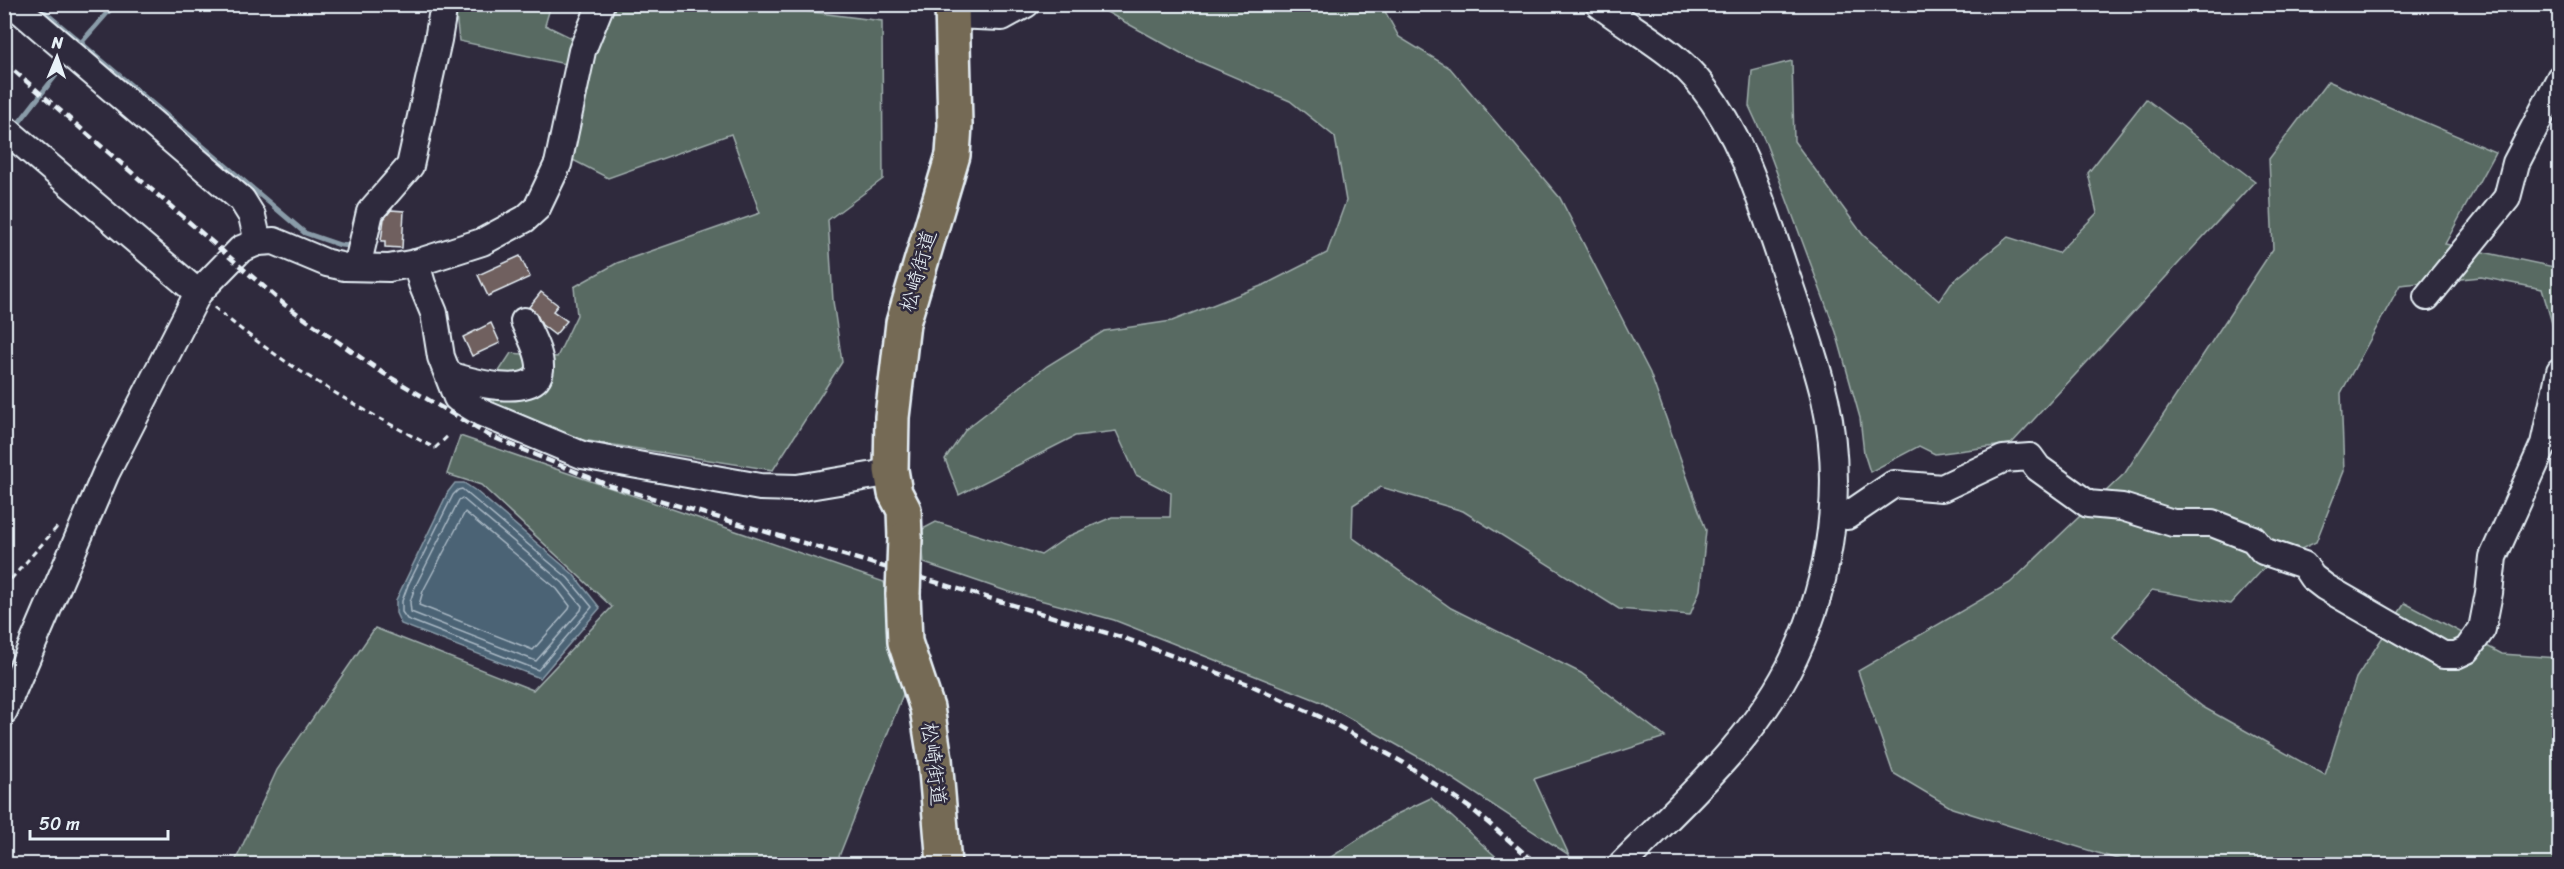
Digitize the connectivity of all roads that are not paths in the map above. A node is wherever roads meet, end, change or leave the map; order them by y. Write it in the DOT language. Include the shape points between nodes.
graph roads {
  1 [pos="13,4"];
  2 [pos="444,4"];
  3 [pos="601,4"];
  4 [pos="1026,4"];
  5 [pos="1599,4"];
  6 [pos="952,10"];
  7 [pos="2559,78"];
  8 [pos="4,128"];
  9 [pos="258,242"];
  10 [pos="416,263"];
  11 [pos="357,267"];
  12 [pos="198,293"];
  13 [pos="2427,297"];
  14 [pos="524,321"];
  15 [pos="2559,371"];
  16 [pos="448,374"];
  17 [pos="891,470"];
  18 [pos="1847,516"];
  19 [pos="4,711"];
  20 [pos="944,864"];
  21 [pos="1622,864"];
  1 -- 9 [label="street" via="242,200 252,216"];
  2 -- 11 [label="street" via="410,166 370,212"];
  3 -- 10 [label="street" via="582,51 558,164 537,208 499,235"];
  4 -- 6 [label="street" via="1002,17"];
  5 -- 21 [label="street" via="1674,58 1700,83 1737,141 1817,369 1831,436 1835,482 1833,521 1815,606 1775,692 1718,766"];
  6 -- 17 [label="main road, 松崎街道" via="953,155 903,323 892,417"];
  7 -- 13 [label="street" via="2516,163 2507,198"];
  8 -- 12 [label="street"];
  9 -- 11 [label="street" via="274,241 327,263"];
  9 -- 12 [label="street" via="242,249"];
  10 -- 11 [label="street" via="389,268"];
  10 -- 16 [label="street" via="434,314"];
  12 -- 19 [label="street" via="106,472"];
  14 -- 16 [label="street" via="539,356 540,371 533,381 517,386 492,385"];
  15 -- 18 [label="street" via="2544,444 2493,557 2482,629 2467,650 2456,656 2443,655 2325,586 2304,565 2263,551 2253,539 2212,523 2173,523 2122,507 2088,504 2038,468 2030,457 2003,459 1942,489 1894,484"];
  16 -- 17 [label="street" via="457,398 482,413 582,455 760,487 797,488"];
  17 -- 20 [label="main road, 松崎街道, bridge" via="895,493 904,510 905,642 927,708"];
}
